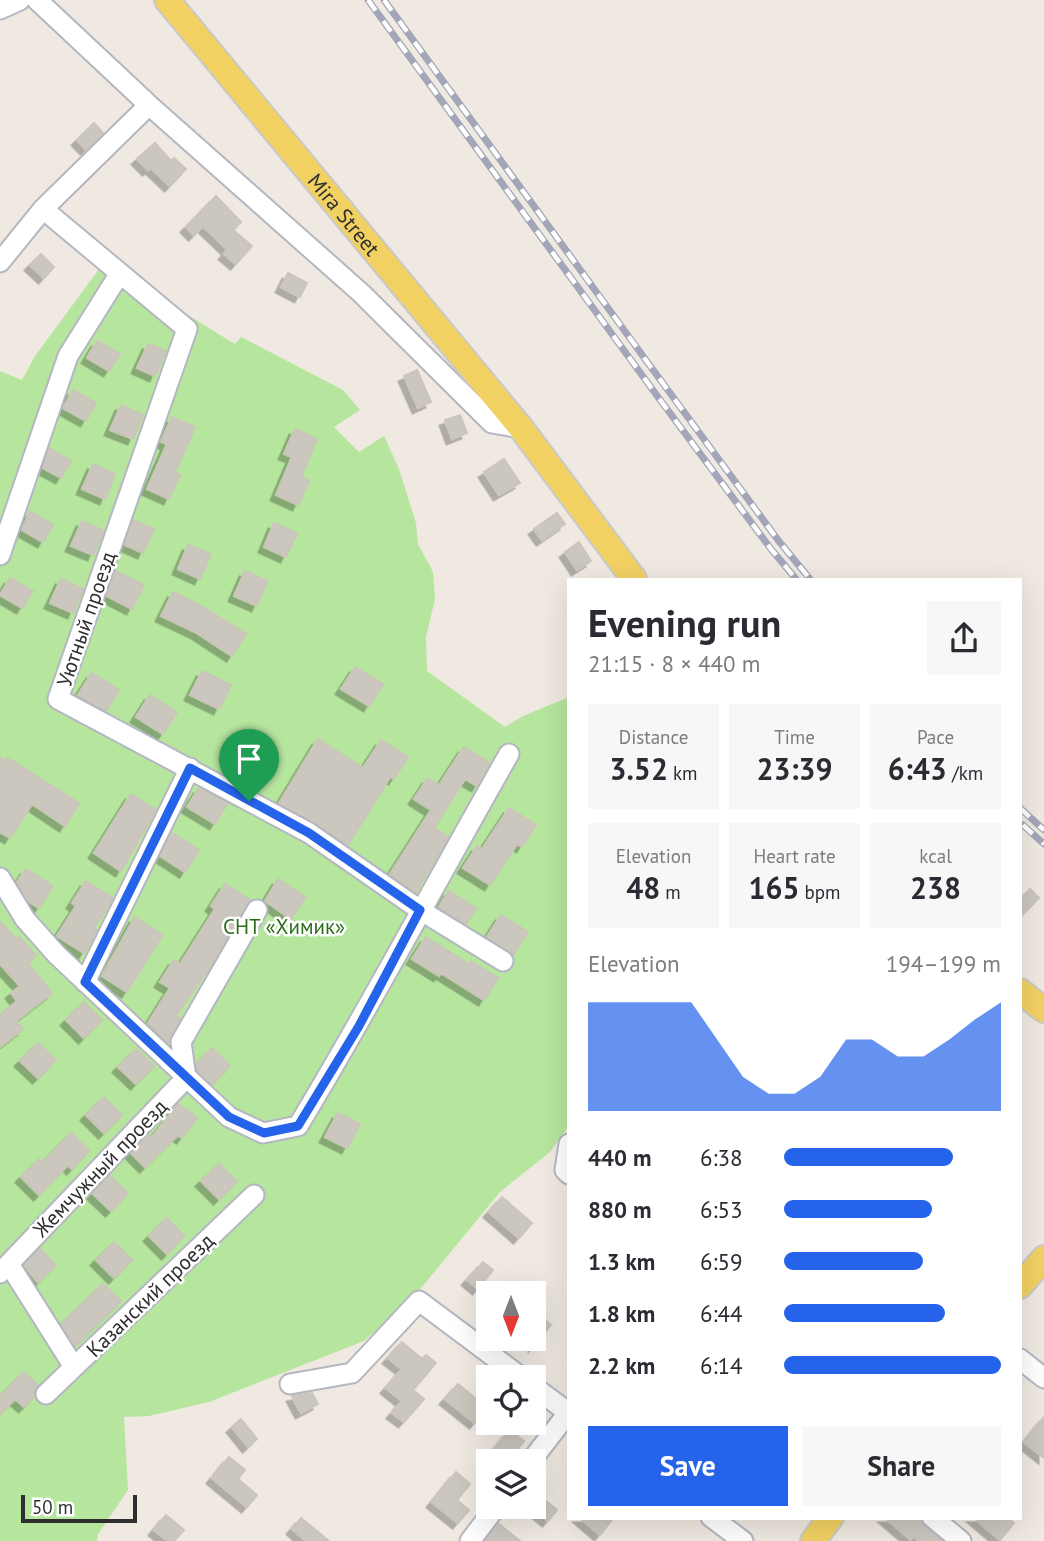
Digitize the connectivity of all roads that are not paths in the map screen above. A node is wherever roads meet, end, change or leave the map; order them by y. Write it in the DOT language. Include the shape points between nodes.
graph roads {
  1 [pos="20,0"];
  2 [pos="37,0"];
  3 [pos="167,0"];
  4 [pos="0,9"];
  5 [pos="149,106"];
  6 [pos="43,209"];
  7 [pos="0,262"];
  8 [pos="120,272"];
  9 [pos="521,428"];
  10 [pos="0,555"];
  11 [pos="633,578"];
  12 [pos="509,754"];
  13 [pos="190,768"];
  14 [pos="0,878"];
  15 [pos="257,910"];
  16 [pos="420,910"];
  17 [pos="503,961"];
  18 [pos="85,982"];
  19 [pos="1022,993"];
  20 [pos="1044,1010"];
  21 [pos="186,1078"];
  22 [pos="254,1195"];
  23 [pos="1044,1258"];
  24 [pos="4,1268"];
  25 [pos="1022,1284"];
  26 [pos="1022,1361"];
  27 [pos="505,1365"];
  28 [pos="74,1367"];
  29 [pos="1044,1378"];
  30 [pos="290,1384"];
  31 [pos="46,1394"];
  32 [pos="546,1396"];
  33 [pos="567,1412"];
  34 [pos="567,1414"];
  35 [pos="540,1449"];
  36 [pos="487,1519"];
  37 [pos="715,1520"];
  38 [pos="829,1520"];
  39 [pos="936,1520"];
  40 [pos="470,1541"];
  41 [pos="743,1541"];
  42 [pos="813,1541"];
  43 [pos="961,1541"];
  1 -- 4 [label="street"];
  2 -- 5 [label="street, Mira Street"];
  3 -- 9 [label="main road, Mira Street"];
  5 -- 6 [label="street"];
  5 -- 9 [label="street, Mira Street" via="361,293 492,423"];
  6 -- 7 [label="street"];
  6 -- 8 [label="street"];
  8 -- 10 [label="street" via="68,356"];
  8 -- 13 [label="street, Уютный проезд" via="187,329 58,699"];
  9 -- 11 [label="main road, Mira Street"];
  12 -- 16 [label="street"];
  13 -- 16 [label="street, Уютный проезд" via="309,833"];
  13 -- 18 [label="street"];
  14 -- 18 [label="street" via="25,919"];
  15 -- 21 [label="street" via="181,1042"];
  16 -- 17 [label="street, Уютный проезд"];
  16 -- 21 [label="street" via="359,1026 298,1126 264,1133 229,1117"];
  18 -- 21 [label="street"];
  19 -- 20 [label="main road"];
  21 -- 24 [label="street, Жемчужный проезд"];
  22 -- 28 [label="street, Казанский проезд"];
  23 -- 25 [label="main road"];
  24 -- 28 [label="street"];
  26 -- 29 [label="street"];
  27 -- 30 [label="street" via="419,1301 352,1373"];
  28 -- 31 [label="street, Казанский проезд"];
  32 -- 33 [label="street"];
  34 -- 35 [label="street"];
  36 -- 40 [label="street"];
  37 -- 41 [label="street"];
  38 -- 42 [label="main road"];
  39 -- 43 [label="street"];
}
